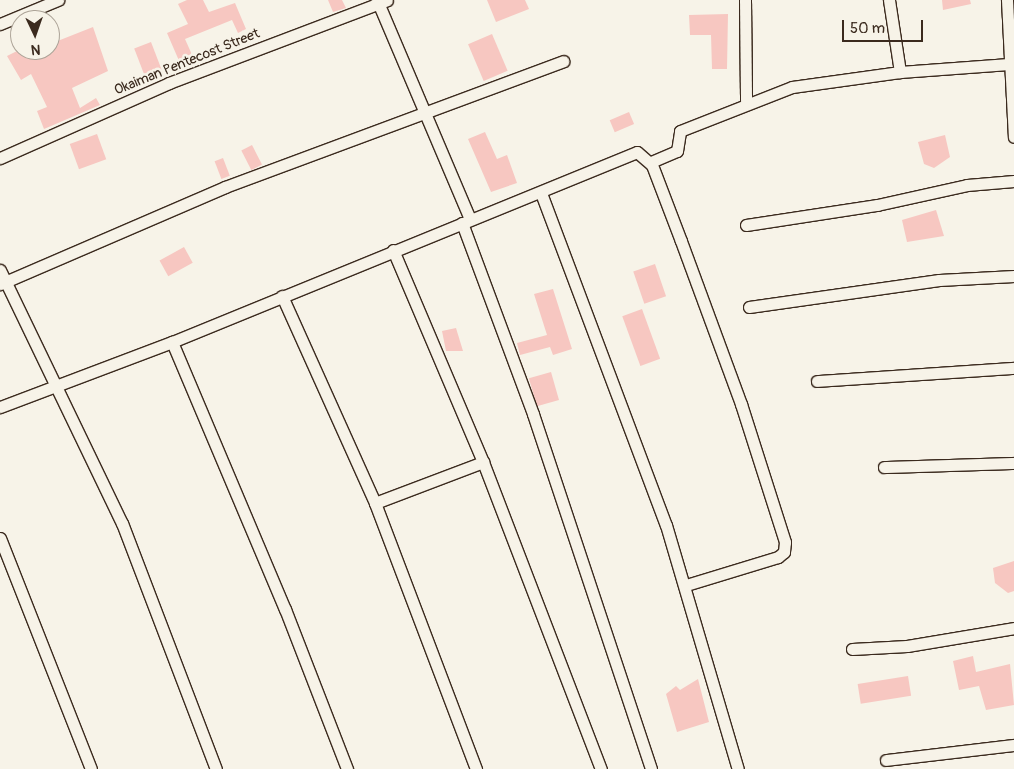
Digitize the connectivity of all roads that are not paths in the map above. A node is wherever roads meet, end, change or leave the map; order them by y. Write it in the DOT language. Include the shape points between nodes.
graph roads {
  1 [pos="58,0"];
  2 [pos="745,0"];
  3 [pos="889,0"];
  4 [pos="1007,0"];
  5 [pos="381,1"];
  6 [pos="0,24"];
  7 [pos="563,61"];
  8 [pos="1009,64"];
  9 [pos="900,72"];
  10 [pos="746,103"];
  11 [pos="424,110"];
  12 [pos="1014,137"];
  13 [pos="0,158"];
  14 [pos="653,161"];
  15 [pos="1014,181"];
  16 [pos="541,193"];
  17 [pos="466,221"];
  18 [pos="746,224"];
  19 [pos="393,250"];
  20 [pos="0,270"];
  21 [pos="1014,276"];
  22 [pos="3,283"];
  23 [pos="282,296"];
  24 [pos="749,307"];
  25 [pos="172,342"];
  26 [pos="1014,368"];
  27 [pos="817,381"];
  28 [pos="52,386"];
  29 [pos="0,407"];
  30 [pos="483,462"];
  31 [pos="1014,463"];
  32 [pos="884,468"];
  33 [pos="375,503"];
  34 [pos="0,538"];
  35 [pos="686,585"];
  36 [pos="1014,628"];
  37 [pos="852,649"];
  38 [pos="1014,745"];
  39 [pos="886,760"];
  40 [pos="92,769"];
  41 [pos="216,769"];
  42 [pos="347,769"];
  43 [pos="476,769"];
  44 [pos="601,769"];
  45 [pos="650,769"];
  46 [pos="738,769"];
  1 -- 6 [label="street"];
  2 -- 10 [label="street"];
  3 -- 9 [label="street"];
  4 -- 8 [label="street"];
  5 -- 11 [label="street"];
  5 -- 13 [label="street, Okaiman Pentecost Street" via="169,83"];
  7 -- 11 [label="street"];
  8 -- 9 [label="street"];
  8 -- 12 [label="street"];
  9 -- 10 [label="street" via="792,86"];
  10 -- 14 [label="street" via="680,131 674,153"];
  11 -- 17 [label="street"];
  11 -- 22 [label="street" via="225,187"];
  14 -- 16 [label="street" via="637,152"];
  14 -- 35 [label="street" via="741,404 785,542 784,552 778,557"];
  15 -- 18 [label="street" via="967,185 877,206"];
  16 -- 17 [label="street"];
  16 -- 35 [label="street"];
  17 -- 19 [label="street"];
  17 -- 45 [label="street"];
  19 -- 23 [label="street"];
  19 -- 30 [label="street"];
  20 -- 22 [label="street"];
  21 -- 24 [label="street" via="939,280"];
  22 -- 28 [label="street"];
  23 -- 25 [label="street"];
  23 -- 33 [label="street"];
  25 -- 28 [label="street"];
  25 -- 42 [label="street" via="285,609"];
  26 -- 27 [label="street"];
  28 -- 29 [label="street"];
  28 -- 41 [label="street" via="122,523"];
  30 -- 33 [label="street"];
  30 -- 44 [label="street"];
  31 -- 32 [label="street"];
  33 -- 43 [label="street"];
  34 -- 40 [label="street"];
  35 -- 46 [label="street"];
  36 -- 37 [label="street" via="907,646"];
  38 -- 39 [label="street"];
}
